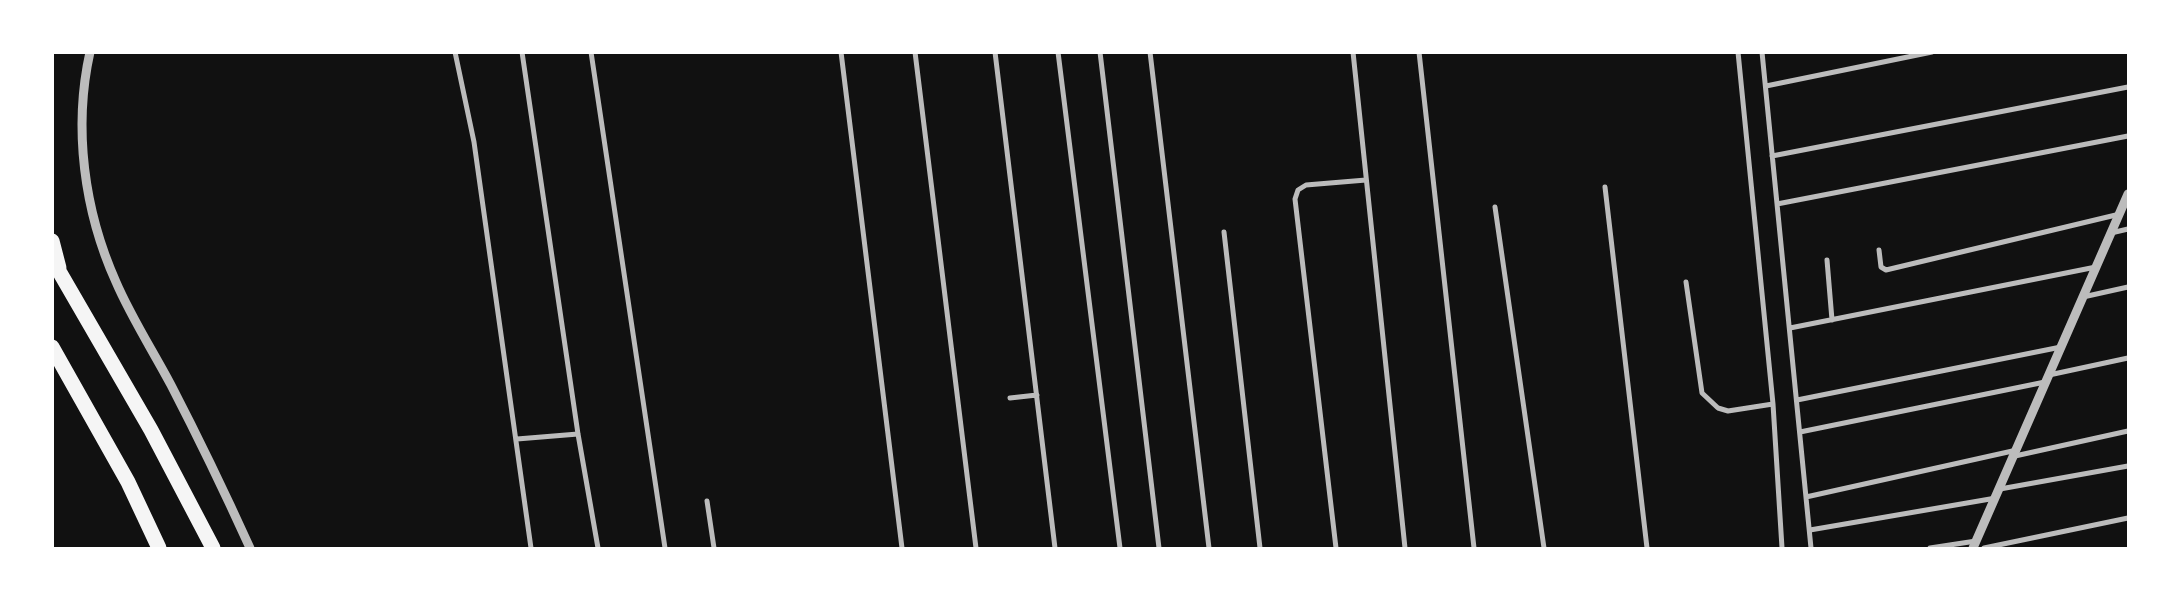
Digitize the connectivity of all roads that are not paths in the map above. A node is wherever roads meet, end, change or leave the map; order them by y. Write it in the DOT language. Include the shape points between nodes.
graph roads {
  1 [pos="90,52"];
  2 [pos="455,52"];
  3 [pos="522,52"];
  4 [pos="591,52"];
  5 [pos="841,52"];
  6 [pos="915,52"];
  7 [pos="996,52"];
  8 [pos="1058,52"];
  9 [pos="1100,52"];
  10 [pos="1150,52"];
  11 [pos="1353,52"];
  12 [pos="1419,52"];
  13 [pos="1738,52"];
  14 [pos="1762,52"];
  15 [pos="1932,52"];
  16 [pos="1766,86"];
  17 [pos="2128,87"];
  18 [pos="2128,136"];
  19 [pos="1772,156"];
  20 [pos="1366,180"];
  21 [pos="1605,187"];
  22 [pos="2128,194"];
  23 [pos="1777,204"];
  24 [pos="1496,207"];
  25 [pos="2120,214"];
  26 [pos="2128,229"];
  27 [pos="1224,232"];
  28 [pos="2111,233"];
  29 [pos="52,241"];
  30 [pos="1878,250"];
  31 [pos="1827,260"];
  32 [pos="56,264"];
  33 [pos="2096,267"];
  34 [pos="1686,282"];
  35 [pos="2128,287"];
  36 [pos="2084,297"];
  37 [pos="1832,320"];
  38 [pos="1790,328"];
  39 [pos="2062,347"];
  40 [pos="52,348"];
  41 [pos="2128,358"];
  42 [pos="2047,379"];
  43 [pos="1037,395"];
  44 [pos="1010,398"];
  45 [pos="1797,400"];
  46 [pos="1773,404"];
  47 [pos="2128,431"];
  48 [pos="1800,432"];
  49 [pos="578,434"];
  50 [pos="517,439"];
  51 [pos="2016,453"];
  52 [pos="2128,466"];
  53 [pos="1998,493"];
  54 [pos="1806,497"];
  55 [pos="707,501"];
  56 [pos="2128,518"];
  57 [pos="1810,530"];
  58 [pos="1975,544"];
  59 [pos="159,548"];
  60 [pos="213,548"];
  61 [pos="250,548"];
  62 [pos="531,548"];
  63 [pos="598,548"];
  64 [pos="665,548"];
  65 [pos="714,548"];
  66 [pos="902,548"];
  67 [pos="976,548"];
  68 [pos="1055,548"];
  69 [pos="1120,548"];
  70 [pos="1159,548"];
  71 [pos="1209,548"];
  72 [pos="1260,548"];
  73 [pos="1336,548"];
  74 [pos="1406,548"];
  75 [pos="1474,548"];
  76 [pos="1544,548"];
  77 [pos="1647,548"];
  78 [pos="1782,548"];
  79 [pos="1811,548"];
  80 [pos="1930,548"];
  81 [pos="1984,548"];
  1 -- 61 [label="street" via="83,144 88,192 97,229 116,283 194,430"];
  2 -- 50 [label="street" via="474,142"];
  3 -- 49 [label="street"];
  4 -- 64 [label="street"];
  5 -- 66 [label="street"];
  6 -- 67 [label="street"];
  7 -- 43 [label="street"];
  8 -- 69 [label="street"];
  9 -- 70 [label="street"];
  10 -- 71 [label="street"];
  11 -- 20 [label="street"];
  12 -- 75 [label="street"];
  13 -- 46 [label="street"];
  14 -- 16 [label="street"];
  15 -- 16 [label="street"];
  16 -- 19 [label="street"];
  17 -- 19 [label="street"];
  18 -- 23 [label="street"];
  19 -- 23 [label="street"];
  20 -- 73 [label="street" via="1306,185 1298,190 1295,199"];
  20 -- 74 [label="street"];
  21 -- 77 [label="street"];
  22 -- 25 [label="street"];
  23 -- 38 [label="street"];
  24 -- 76 [label="street"];
  25 -- 28 [label="street"];
  25 -- 30 [label="street" via="1886,270 1881,267"];
  26 -- 28 [label="street"];
  27 -- 72 [label="street"];
  28 -- 33 [label="street"];
  29 -- 32 [label="highway"];
  31 -- 37 [label="street"];
  32 -- 60 [label="highway" via="151,430"];
  33 -- 36 [label="street"];
  33 -- 37 [label="street"];
  34 -- 46 [label="street" via="1702,393 1718,408 1728,410"];
  35 -- 36 [label="street"];
  36 -- 39 [label="street"];
  37 -- 38 [label="street"];
  38 -- 45 [label="street"];
  39 -- 42 [label="street"];
  39 -- 45 [label="street"];
  40 -- 59 [label="highway" via="128,482"];
  41 -- 42 [label="street"];
  42 -- 48 [label="street"];
  42 -- 51 [label="street"];
  43 -- 44 [label="street"];
  43 -- 68 [label="street"];
  45 -- 48 [label="street"];
  46 -- 78 [label="street"];
  47 -- 51 [label="street"];
  48 -- 54 [label="street"];
  49 -- 50 [label="street"];
  49 -- 63 [label="street"];
  50 -- 62 [label="street"];
  51 -- 53 [label="street"];
  51 -- 54 [label="street"];
  52 -- 53 [label="street"];
  53 -- 57 [label="street"];
  53 -- 58 [label="street"];
  54 -- 57 [label="street"];
  55 -- 65 [label="street"];
  56 -- 81 [label="street"];
  57 -- 79 [label="street"];
  58 -- 80 [label="street"];
}
